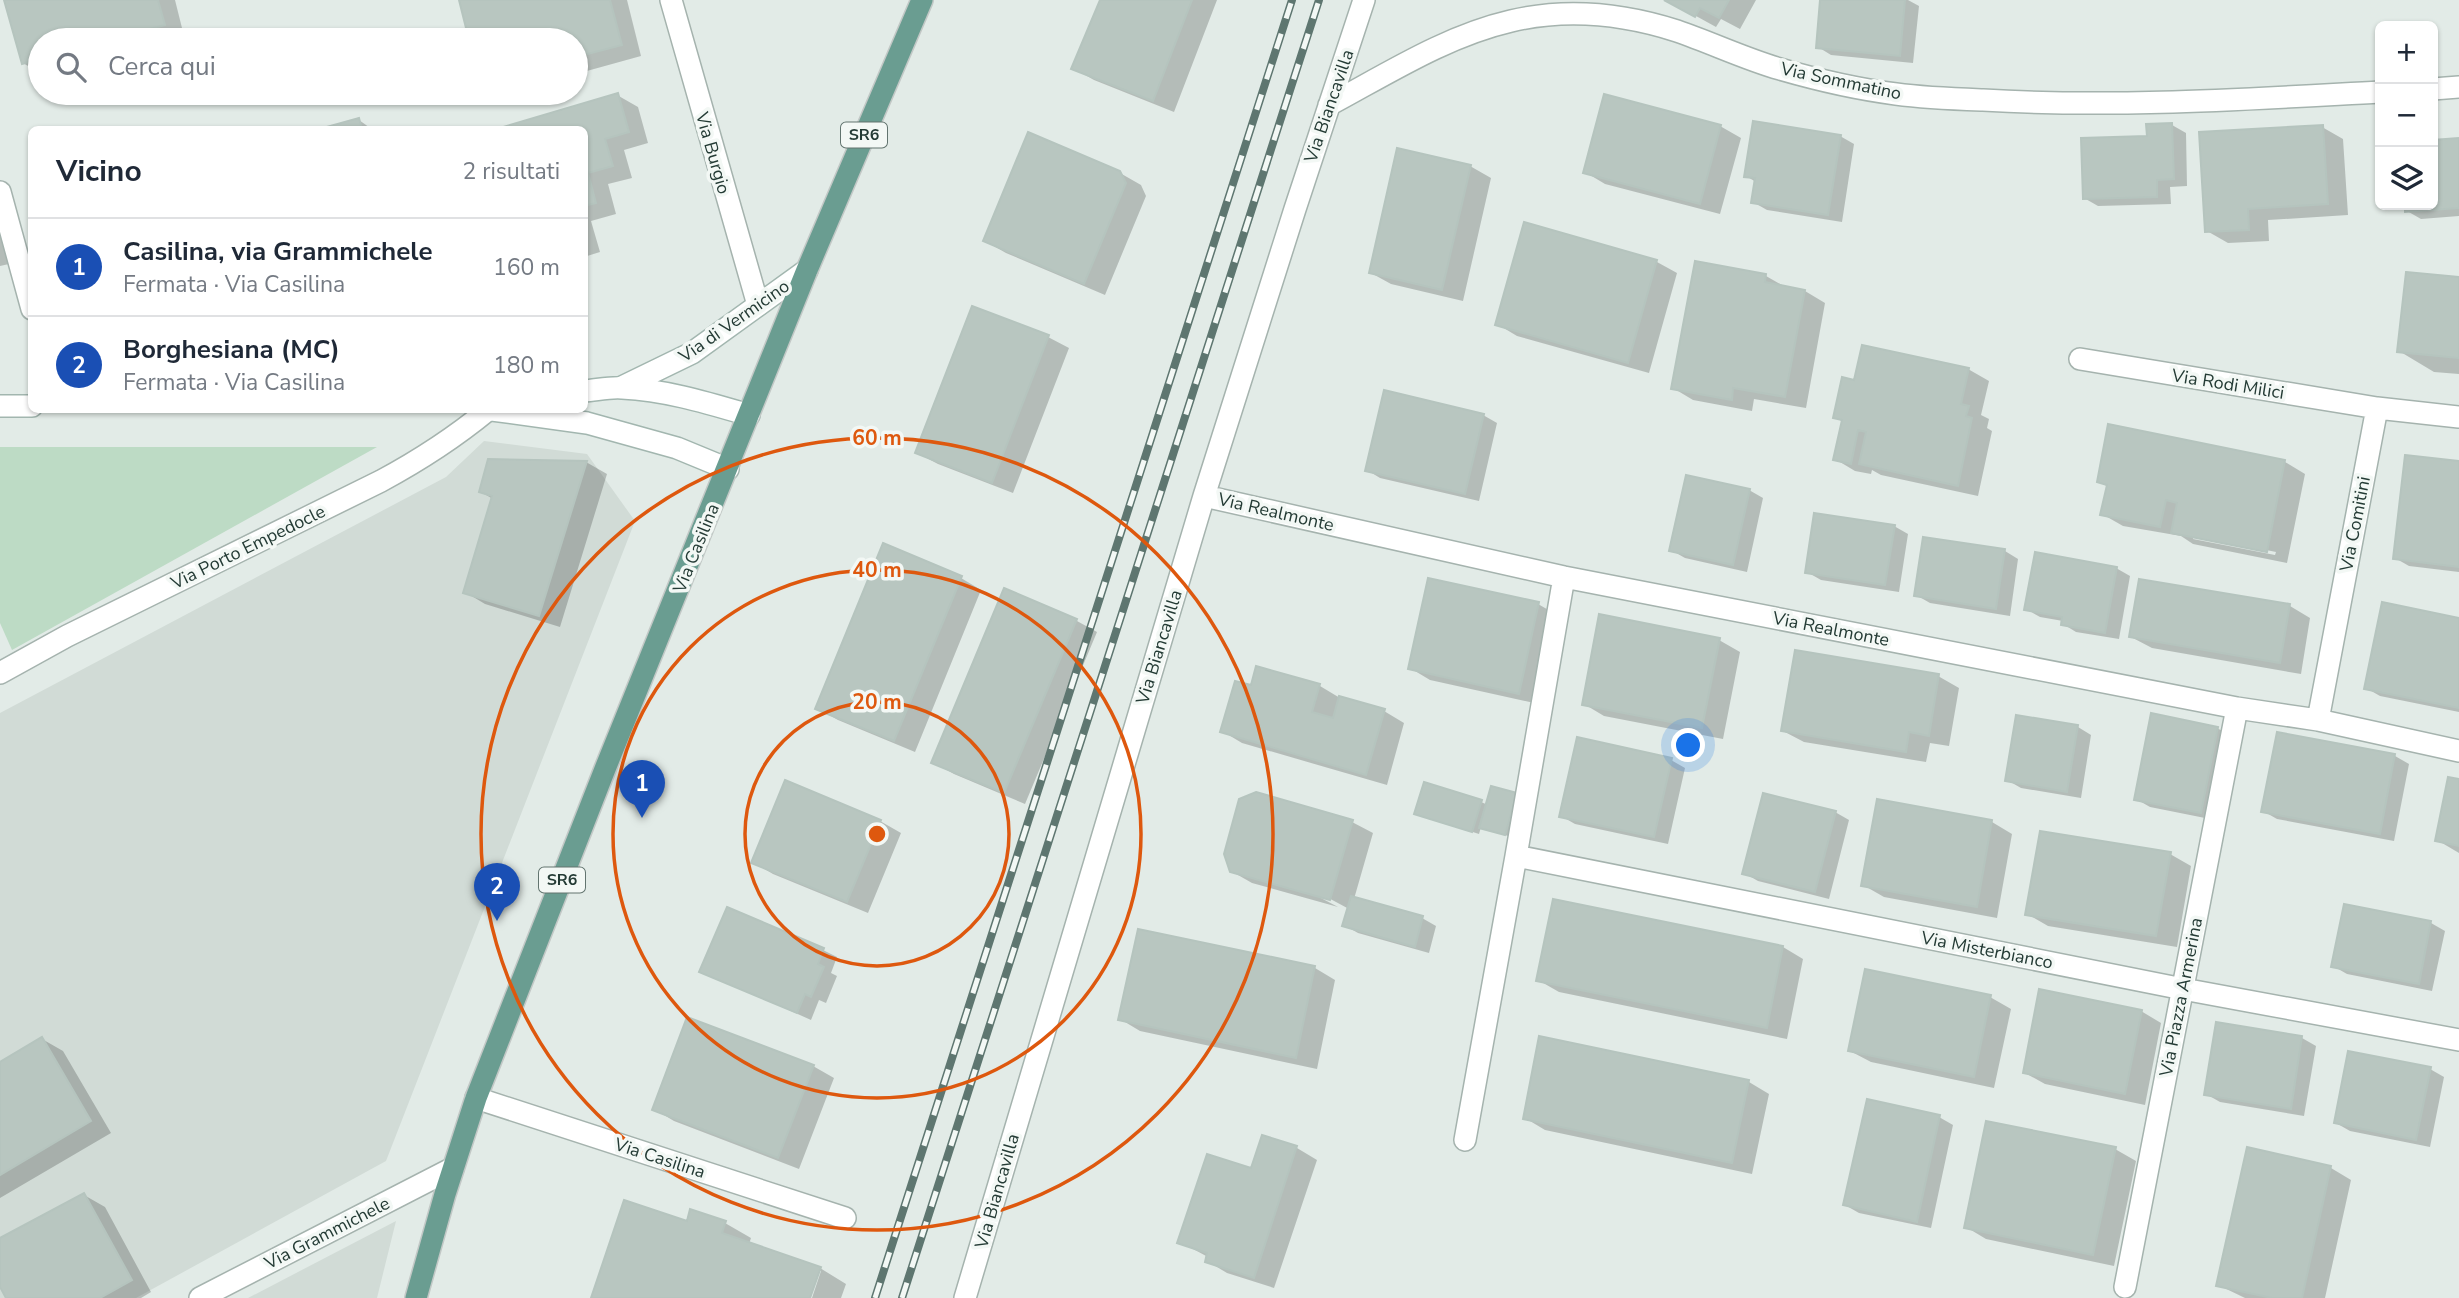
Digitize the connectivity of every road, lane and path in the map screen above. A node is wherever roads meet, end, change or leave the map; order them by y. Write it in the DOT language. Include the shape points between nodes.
graph roads {
  1 [pos="671,0"];
  2 [pos="922,0"];
  3 [pos="1364,0"];
  4 [pos="2459,87"];
  5 [pos="2438,89"];
  6 [pos="2375,92"];
  7 [pos="1329,105"];
  8 [pos="0,192"];
  9 [pos="807,270"];
  10 [pos="28,294"];
  11 [pos="758,305"];
  12 [pos="2080,359"];
  13 [pos="622,387"];
  14 [pos="588,391"];
  15 [pos="0,406"];
  16 [pos="28,406"];
  17 [pos="2377,408"];
  18 [pos="486,413"];
  19 [pos="512,413"];
  20 [pos="749,415"];
  21 [pos="2459,417"];
  22 [pos="728,469"];
  23 [pos="1204,496"];
  24 [pos="1564,577"];
  25 [pos="0,673"];
  26 [pos="2237,708"];
  27 [pos="2318,720"];
  28 [pos="2459,751"];
  29 [pos="1516,856"];
  30 [pos="2183,989"];
  31 [pos="2459,1040"];
  32 [pos="476,1098"];
  33 [pos="1465,1140"];
  34 [pos="453,1168"];
  35 [pos="845,1218"];
  36 [pos="2125,1287"];
  37 [pos="200,1298"];
  38 [pos="416,1298"];
  39 [pos="965,1298"];
  1 -- 11 [label="street, Via Burgio"];
  2 -- 9 [label="main road, Via Casilina / SR6"];
  3 -- 7 [label="street, Via Biancavilla"];
  4 -- 5 [label="street"];
  6 -- 7 [label="street, Via Sommatino" via="2105,104 1897,94 1779,69 1651,23 1574,14 1528,17 1480,30"];
  7 -- 23 [label="street, Via Biancavilla"];
  8 -- 10 [label="street"];
  9 -- 11 [label="street, Via di Vermicino"];
  9 -- 20 [label="main road, Via Casilina / SR6"];
  11 -- 13 [label="street, Via di Vermicino" via="692,353"];
  12 -- 17 [label="street, Via Rodi Milici"];
  13 -- 14 [label="street, Via di Vermicino"];
  13 -- 20 [label="street, Via di Vermicino" via="689,398"];
  15 -- 16 [label="street"];
  17 -- 21 [label="street"];
  17 -- 27 [label="street, Via Comitini"];
  18 -- 25 [label="street, Via Porto Empedocle" via="427,456 381,481"];
  19 -- 22 [label="street" via="587,423 677,448"];
  20 -- 22 [label="main road, Via Casilina / SR6"];
  22 -- 32 [label="main road, Via Casilina / SR6"];
  23 -- 24 [label="street, Via Realmonte"];
  23 -- 39 [label="street, Via Biancavilla"];
  24 -- 26 [label="street, Via Realmonte"];
  24 -- 29 [label="street"];
  26 -- 27 [label="street, Via Realmonte"];
  26 -- 30 [label="street, Via Piazza Armerina"];
  27 -- 28 [label="street, Via Realmonte"];
  29 -- 30 [label="street, Via Misterbianco"];
  29 -- 33 [label="street"];
  30 -- 31 [label="street, Via Misterbianco"];
  30 -- 36 [label="street, Via Piazza Armerina"];
  32 -- 34 [label="main road, Via Casilina / SR6"];
  32 -- 35 [label="street, Via Casilina"];
  34 -- 37 [label="street, Via Grammichele"];
  34 -- 38 [label="main road, Via Casilina / SR6"];
}
